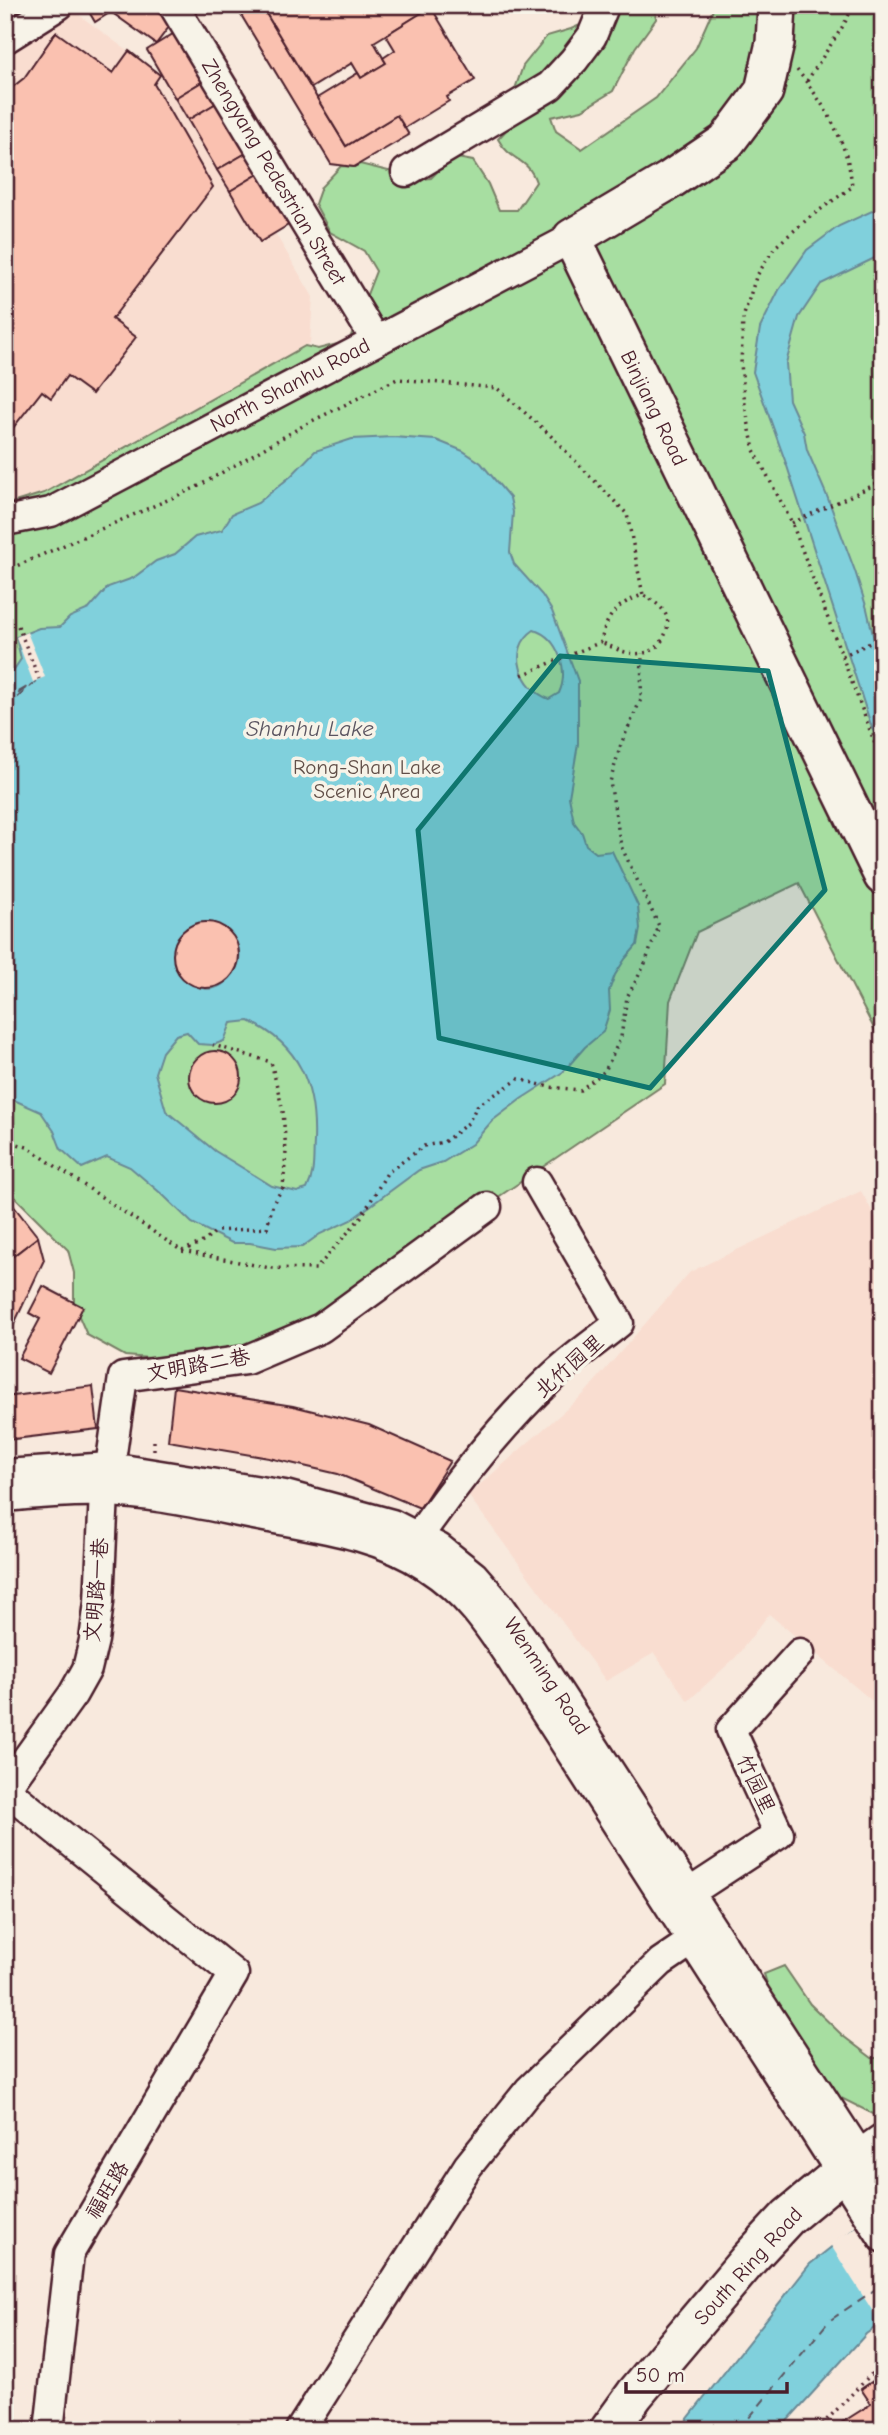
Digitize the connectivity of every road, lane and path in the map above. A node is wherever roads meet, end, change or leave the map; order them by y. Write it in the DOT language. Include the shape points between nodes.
graph roads {
  1 [pos="59,5"];
  2 [pos="173,5"];
  3 [pos="602,5"];
  4 [pos="777,5"];
  5 [pos="854,5"];
  6 [pos="5,39"];
  7 [pos="806,81"];
  8 [pos="821,99"];
  9 [pos="406,172"];
  10 [pos="572,238"];
  11 [pos="375,339"];
  12 [pos="883,399"];
  13 [pos="883,410"];
  14 [pos="883,481"];
  15 [pos="5,521"];
  16 [pos="792,523"];
  17 [pos="5,571"];
  18 [pos="643,594"];
  19 [pos="18,626"];
  20 [pos="883,637"];
  21 [pos="601,642"];
  22 [pos="642,653"];
  23 [pos="842,656"];
  24 [pos="522,676"];
  25 [pos="38,680"];
  26 [pos="883,765"];
  27 [pos="883,876"];
  28 [pos="213,1045"];
  29 [pos="5,1140"];
  30 [pos="537,1182"];
  31 [pos="487,1207"];
  32 [pos="182,1251"];
  33 [pos="5,1474"];
  34 [pos="107,1480"];
  35 [pos="5,1497"];
  36 [pos="418,1537"];
  37 [pos="800,1653"];
  38 [pos="5,1789"];
  39 [pos="689,1893"];
  40 [pos="692,1941"];
  41 [pos="234,1974"];
  42 [pos="862,2158"];
  43 [pos="873,2199"];
  44 [pos="883,2238"];
  45 [pos="883,2362"];
  46 [pos="49,2430"];
  47 [pos="300,2430"];
  48 [pos="609,2430"];
  49 [pos="817,2430"];
  1 -- 6 [label="street"];
  2 -- 11 [label="street, Zhengyang Pedestrian Street"];
  3 -- 9 [label="street" via="593,36 550,86"];
  4 -- 10 [label="main road" via="775,43 764,91 726,142"];
  5 -- 7 [label="path"];
  8 -- 16 [label="path" via="851,165 852,187 775,247 756,277 743,318 741,365 754,450"];
  10 -- 11 [label="street, North Shanhu Road"];
  10 -- 27 [label="main road, Binjiang Road"];
  11 -- 15 [label="street, North Shanhu Road" via="51,512"];
  12 -- 13 [label="path"];
  14 -- 16 [label="path"];
  16 -- 23 [label="path"];
  17 -- 18 [label="path" via="197,487 306,424 397,379 497,388 627,513"];
  18 -- 21 [label="path" via="624,601 611,614"];
  18 -- 22 [label="path" via="659,603 668,631 656,648"];
  19 -- 25 [label="path"];
  20 -- 23 [label="path"];
  21 -- 22 [label="path"];
  21 -- 24 [label="path"];
  22 -- 32 [label="path" via="641,699 610,782 621,846 659,926 628,997 621,1037 605,1071 580,1090 519,1079 477,1106 468,1123 444,1142 424,1146 387,1172 362,1216 316,1269 270,1268"];
  23 -- 26 [label="path"];
  28 -- 32 [label="path" via="271,1062 283,1111 283,1188 273,1203 267,1228 216,1231"];
  29 -- 32 [label="path" via="27,1147"];
  30 -- 36 [label="street, 北竹园里" via="619,1323 554,1375 506,1424 461,1475"];
  31 -- 34 [label="street, 文明路二巷" via="321,1328 246,1360 123,1377"];
  33 -- 34 [label="street, Wenming Road"];
  34 -- 35 [label="street, Wenming Road"];
  34 -- 36 [label="street, Wenming Road" via="285,1495 393,1524"];
  34 -- 38 [label="street, 文明路一巷" via="99,1602 87,1669"];
  34 -- 40 [label="street, Wenming Road" via="150,1496 303,1524 387,1545 427,1566 461,1592 512,1661"];
  36 -- 39 [label="street, Wenming Road" via="474,1576 500,1606"];
  37 -- 39 [label="street, 竹园里" via="731,1731 779,1834"];
  38 -- 41 [label="street, 文明路一巷"];
  39 -- 42 [label="street, Wenming Road"];
  40 -- 42 [label="street, Wenming Road"];
  40 -- 47 [label="street" via="661,1962 520,2101 468,2166"];
  41 -- 46 [label="street, 福旺路" via="69,2254"];
  42 -- 43 [label="street, Wenming Road"];
  42 -- 48 [label="main road, South Ring Road" via="788,2217"];
  43 -- 44 [label="street, Wenming Road"];
  45 -- 49 [label="path"];
}
